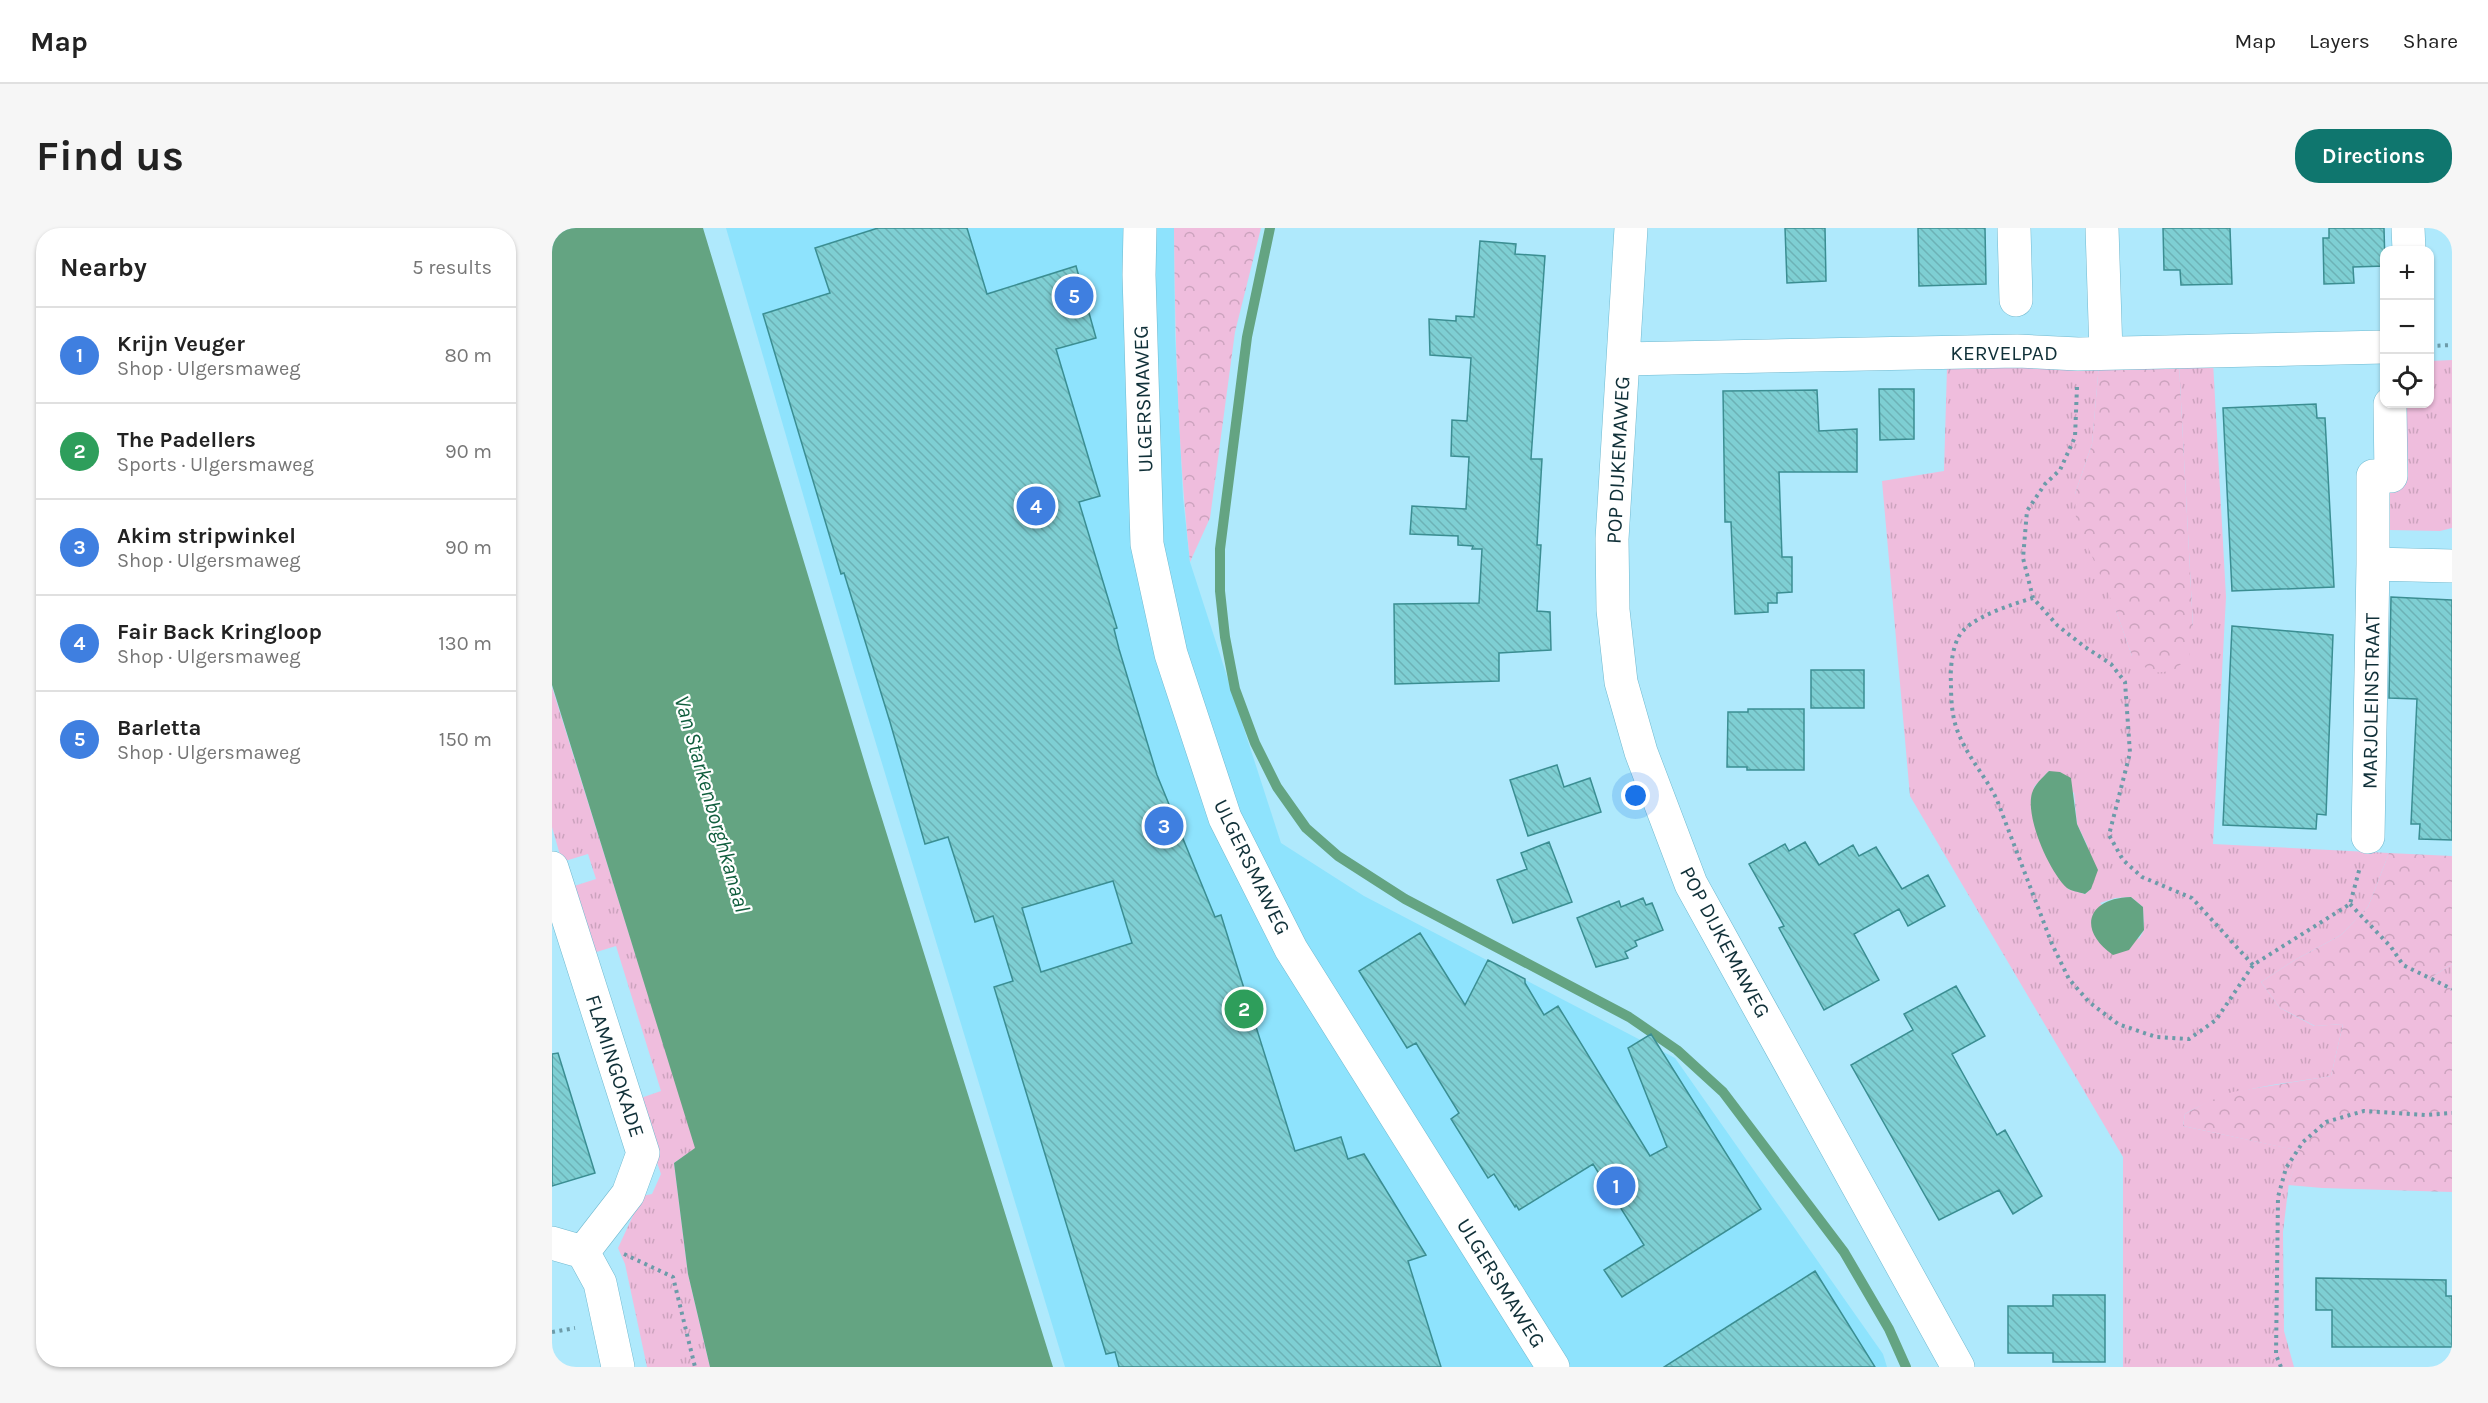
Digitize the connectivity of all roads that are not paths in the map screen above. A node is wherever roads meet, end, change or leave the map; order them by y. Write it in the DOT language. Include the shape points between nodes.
graph roads {
  1 [pos="1140,228"];
  2 [pos="1631,228"];
  3 [pos="2014,228"];
  4 [pos="2102,228"];
  5 [pos="2408,228"];
  6 [pos="2409,246"];
  7 [pos="2016,300"];
  8 [pos="2380,347"];
  9 [pos="2092,353"];
  10 [pos="1624,359"];
  11 [pos="2390,408"];
  12 [pos="2373,564"];
  13 [pos="2452,566"];
  14 [pos="2368,837"];
  15 [pos="552,868"];
  16 [pos="579,1241"];
  17 [pos="618,1367"];
  18 [pos="1553,1367"];
  19 [pos="1958,1367"];
  1 -- 18 [label="street, ULGERSMAWEG" via="1147,544 1170,654 1224,818 1292,949"];
  2 -- 10 [label="street, POP DIJKEMAWEG"];
  3 -- 7 [label="street"];
  4 -- 9 [label="street"];
  5 -- 6 [label="street"];
  8 -- 9 [label="street, KERVELPAD"];
  9 -- 10 [label="street, KERVELPAD"];
  10 -- 19 [label="street, POP DIJKEMAWEG" via="1612,539 1613,610 1621,682 1641,752 1691,884"];
  11 -- 12 [label="street, MARJOLEINSTRAAT" via="2391,476 2373,477"];
  12 -- 13 [label="street"];
  12 -- 14 [label="street, MARJOLEINSTRAAT"];
  15 -- 16 [label="street, FLAMINGOKADE" via="643,1153 628,1194"];
  16 -- 17 [label="street" via="600,1283"];
}
